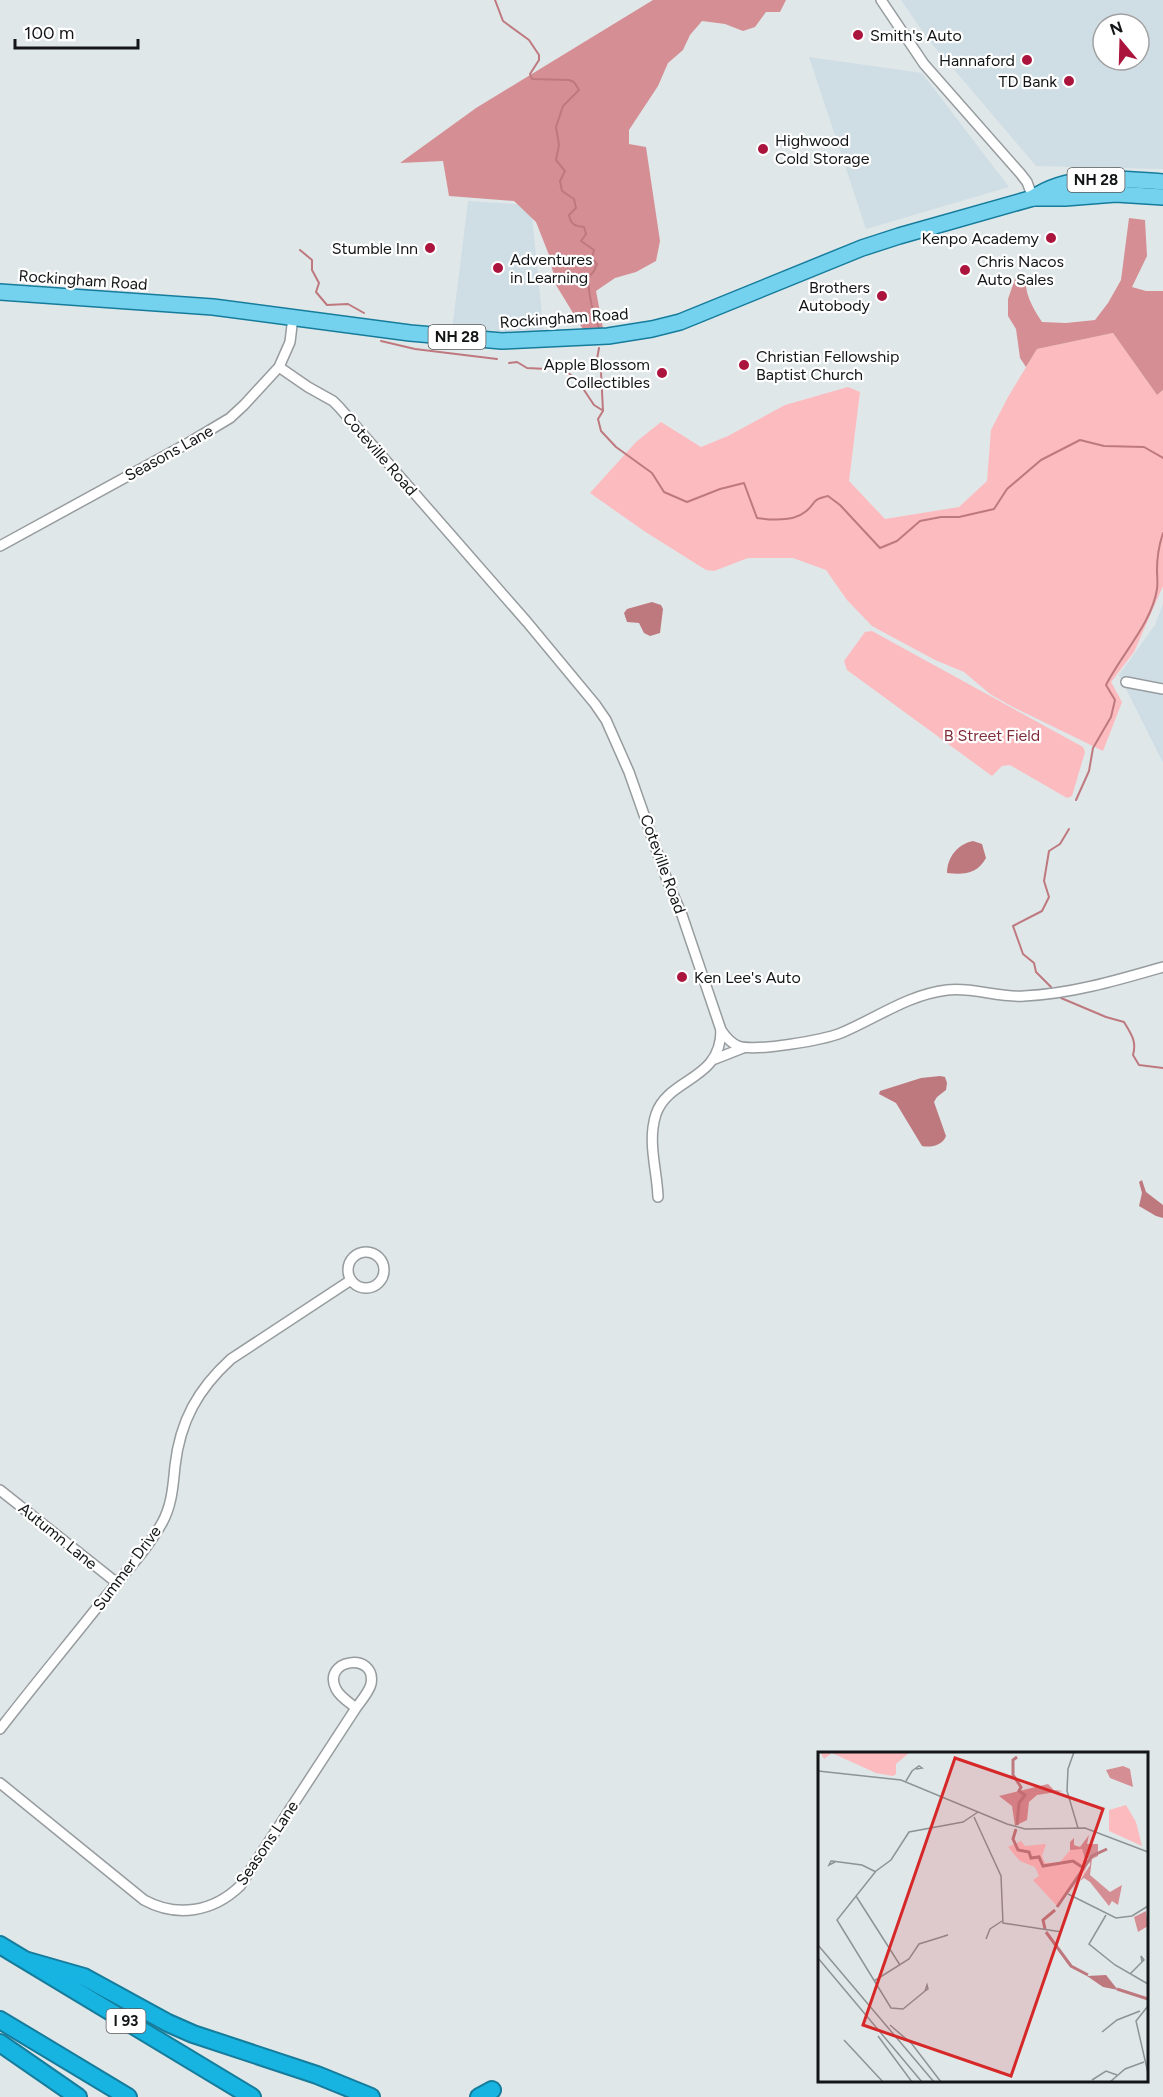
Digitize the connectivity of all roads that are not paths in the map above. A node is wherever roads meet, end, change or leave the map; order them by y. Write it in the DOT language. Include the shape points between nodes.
graph roads {
  1 [pos="881,0"];
  2 [pos="1163,182"];
  3 [pos="1163,197"];
  4 [pos="1033,198"];
  5 [pos="0,292"];
  6 [pos="293,317"];
  7 [pos="279,367"];
  8 [pos="0,546"];
  9 [pos="1126,682"];
  10 [pos="1163,689"];
  11 [pos="1163,967"];
  12 [pos="721,1030"];
  13 [pos="746,1047"];
  14 [pos="715,1059"];
  15 [pos="658,1197"];
  16 [pos="351,1280"];
  17 [pos="0,1490"];
  18 [pos="117,1583"];
  19 [pos="356,1708"];
  20 [pos="0,1729"];
  21 [pos="0,1783"];
  22 [pos="0,1945"];
  23 [pos="28,1961"];
  24 [pos="0,2020"];
  25 [pos="0,2043"];
  26 [pos="78,2097"];
  27 [pos="128,2097"];
  28 [pos="252,2097"];
  29 [pos="371,2097"];
  1 -- 4 [label="street" via="924,64 1027,182"];
  2 -- 4 [label="main road, NH 28" via="1081,181 1044,190"];
  3 -- 4 [label="main road, NH 28" via="1116,194"];
  4 -- 6 [label="main road, Rockingham Road / NH 28" via="826,261 680,322 652,329 608,336 481,340"];
  5 -- 6 [label="main road, Rockingham Road / NH 28" via="213,307"];
  6 -- 7 [label="street, Seasons Lane" via="287,351"];
  7 -- 8 [label="street, Seasons Lane" via="244,405 214,429"];
  7 -- 12 [label="street, Coteville Road" via="339,407 596,704 637,794"];
  9 -- 10 [label="street"];
  11 -- 13 [label="street" via="1022,997 945,990 909,999 822,1039"];
  12 -- 13 [label="street" via="735,1044"];
  12 -- 14 [label="street"];
  13 -- 14 [label="street"];
  14 -- 15 [label="street" via="667,1097 657,1113 651,1136"];
  16 -- 18 [label="street, Summer Drive" via="231,1359 199,1394 183,1428 172,1494 163,1521"];
  17 -- 18 [label="street, Autumn Lane"];
  18 -- 20 [label="street, Summer Drive"];
  19 -- 19 [label="street, Seasons Lane" via="338,1692 334,1682 339,1667 350,1662 364,1666 370,1676 370,1688"];
  19 -- 21 [label="street, Seasons Lane" via="240,1886 202,1909 176,1911 144,1900"];
  22 -- 23 [label="highway, I 93"];
  23 -- 28 [label="highway, I 93"];
  23 -- 29 [label="highway" via="84,1977 193,2034"];
  24 -- 27 [label="highway"];
  25 -- 26 [label="highway"];
}
